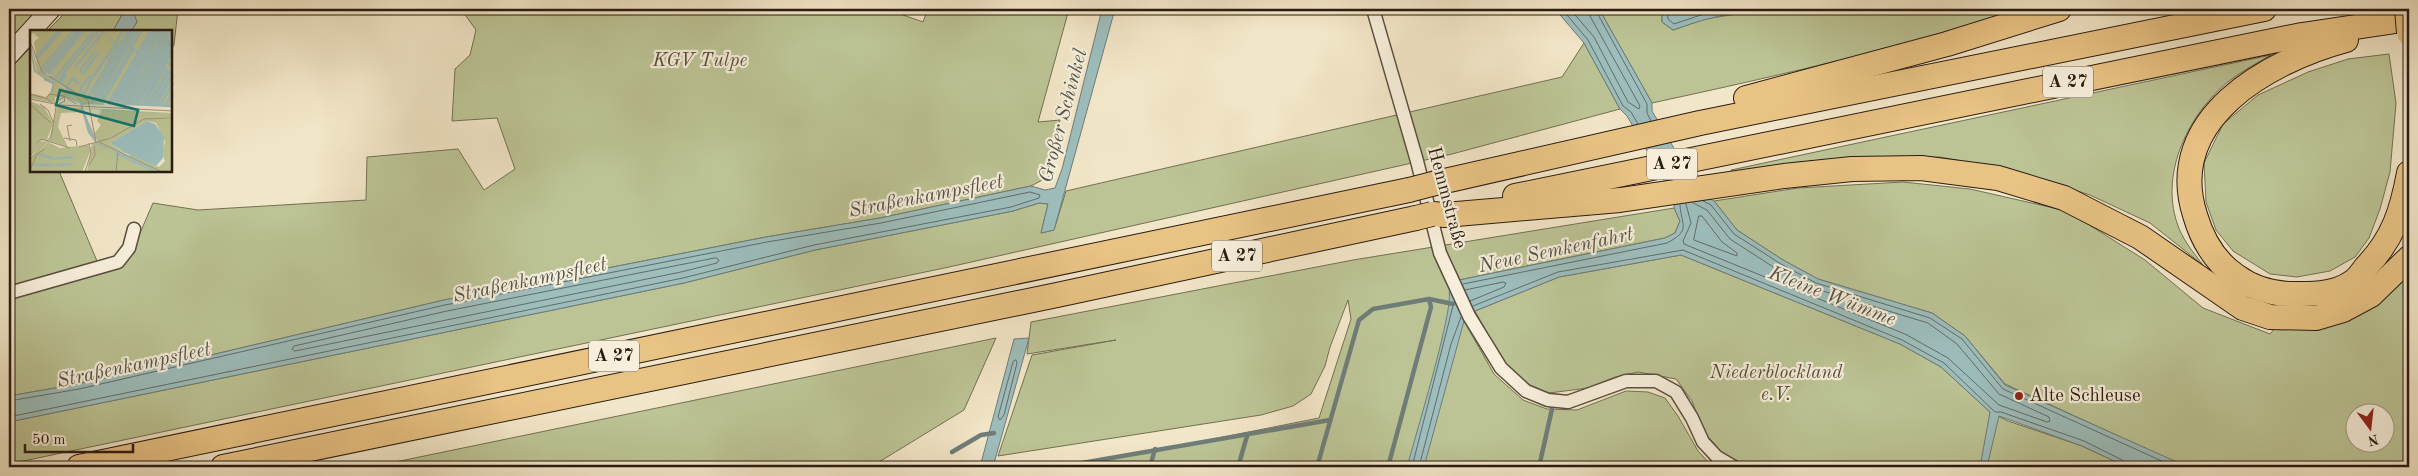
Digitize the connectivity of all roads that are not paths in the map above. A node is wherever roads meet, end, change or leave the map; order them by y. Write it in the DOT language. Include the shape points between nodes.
graph roads {
  1 [pos="52,9"];
  2 [pos="1373,9"];
  3 [pos="2059,9"];
  4 [pos="2264,9"];
  5 [pos="2407,9"];
  6 [pos="2409,19"];
  7 [pos="2409,28"];
  8 [pos="32,30"];
  9 [pos="30,33"];
  10 [pos="2409,33"];
  11 [pos="9,55"];
  12 [pos="1699,117"];
  13 [pos="2409,173"];
  14 [pos="1434,215"];
  15 [pos="134,229"];
  16 [pos="2409,258"];
  17 [pos="9,293"];
  18 [pos="79,467"];
  19 [pos="223,467"];
  20 [pos="1734,467"];
  1 -- 8 [label="street"];
  2 -- 20 [label="street, Hemmstraße" via="1440,253 1469,316 1501,368 1526,391 1548,400 1568,402 1626,381 1656,381 1676,392 1703,442 1717,457"];
  3 -- 12 [label="highway"];
  4 -- 12 [label="highway, A 27"];
  5 -- 10 [label="highway, bridge"];
  6 -- 14 [label="highway, A 27" via="2302,34"];
  7 -- 13 [label="highway" via="2349,39 2286,60 2228,100 2202,132 2191,164 2189,198 2201,235 2215,256 2235,276 2260,290 2323,294 2351,283 2383,250 2403,208"];
  9 -- 11 [label="street"];
  12 -- 18 [label="highway, A 27, bridge" via="1589,148 1409,190"];
  14 -- 16 [label="highway" via="1620,200 1878,168 1921,168 1998,178 2064,198 2140,237 2243,308 2270,317 2316,318 2343,310 2371,295"];
  14 -- 19 [label="highway, A 27"];
  15 -- 17 [label="street" via="129,248 118,262"];
}
